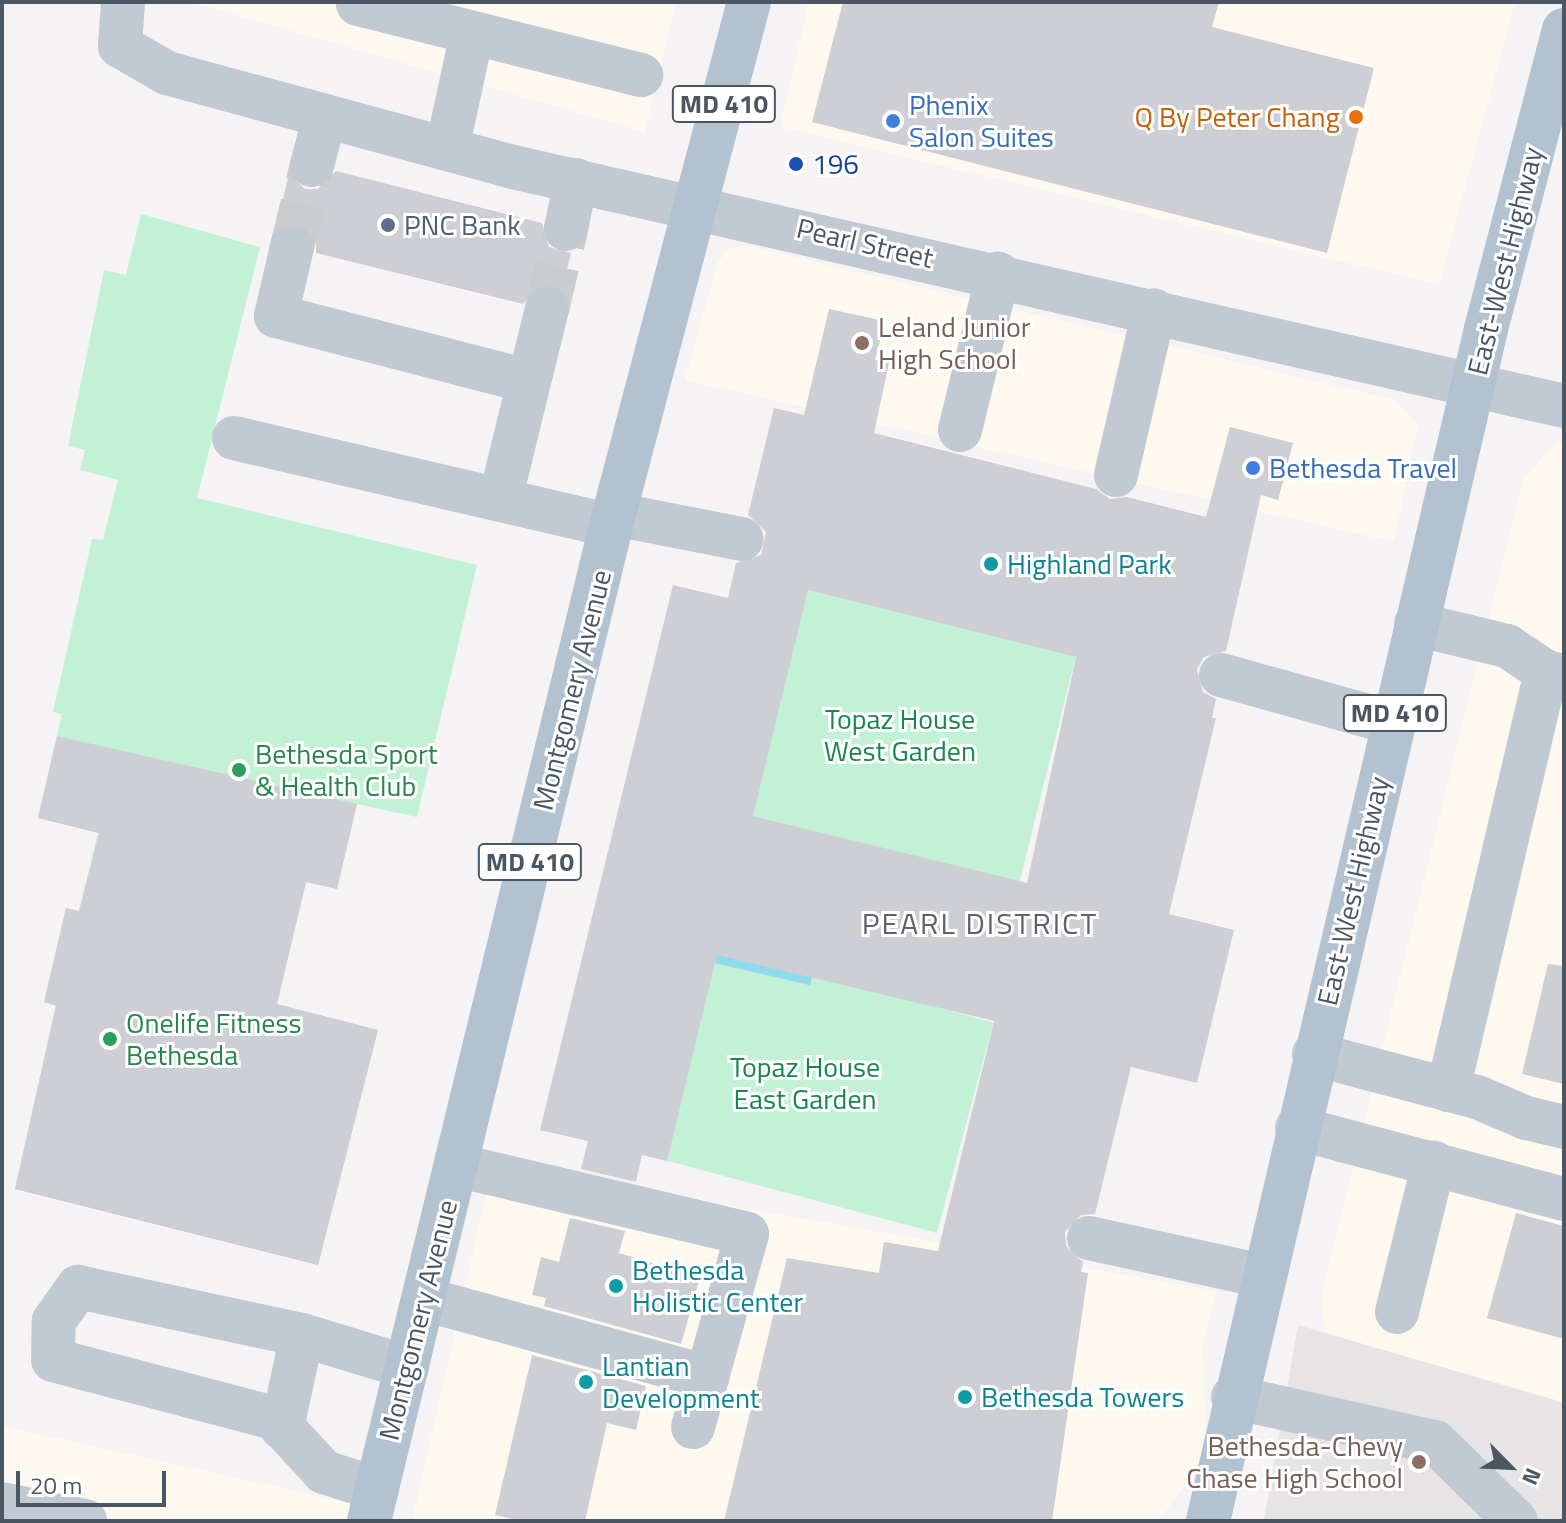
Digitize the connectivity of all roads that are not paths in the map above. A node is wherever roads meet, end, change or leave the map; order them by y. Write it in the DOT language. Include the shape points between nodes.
graph roads {
  1 [pos="123,2"];
  2 [pos="749,2"];
  3 [pos="358,4"];
  4 [pos="1564,30"];
  5 [pos="472,33"];
  6 [pos="641,75"];
  7 [pos="325,116"];
  8 [pos="447,149"];
  9 [pos="312,165"];
  10 [pos="576,180"];
  11 [pos="696,204"];
  12 [pos="566,229"];
  13 [pos="292,247"];
  14 [pos="998,274"];
  15 [pos="547,309"];
  16 [pos="1154,310"];
  17 [pos="528,381"];
  18 [pos="1473,383"];
  19 [pos="1564,406"];
  20 [pos="960,430"];
  21 [pos="234,438"];
  22 [pos="1116,475"];
  23 [pos="500,500"];
  24 [pos="613,520"];
  25 [pos="742,539"];
  26 [pos="1416,624"];
  27 [pos="1555,674"];
  28 [pos="1221,675"];
  29 [pos="1393,723"];
  30 [pos="1314,1054"];
  31 [pos="1448,1090"];
  32 [pos="1564,1127"];
  33 [pos="1297,1128"];
  34 [pos="1434,1162"];
  35 [pos="456,1165"];
  36 [pos="1564,1199"];
  37 [pos="1089,1238"];
  38 [pos="1263,1276"];
  39 [pos="424,1299"];
  40 [pos="1397,1312"];
  41 [pos="302,1335"];
  42 [pos="407,1367"];
  43 [pos="707,1377"];
  44 [pos="1233,1397"];
  45 [pos="693,1427"];
  46 [pos="282,1428"];
  47 [pos="1212,1501"];
  48 [pos="2,1504"];
  49 [pos="373,1505"];
  50 [pos="85,1521"];
  51 [pos="1188,1521"];
  52 [pos="1516,1521"];
  1 -- 7 [label="street, Pearl Street" via="120,46 167,73"];
  2 -- 11 [label="main road, Montgomery Avenue / MD 410"];
  3 -- 5 [label="street"];
  4 -- 18 [label="main road, East-West Highway / MD 410"];
  5 -- 6 [label="street"];
  5 -- 8 [label="street"];
  7 -- 8 [label="street, Pearl Street"];
  7 -- 9 [label="street"];
  8 -- 10 [label="street, Pearl Street"];
  10 -- 11 [label="street, Pearl Street"];
  10 -- 12 [label="street"];
  11 -- 14 [label="street, Pearl Street"];
  11 -- 24 [label="main road, Montgomery Avenue / MD 410"];
  13 -- 17 [label="street" via="276,316"];
  14 -- 16 [label="street, Pearl Street"];
  14 -- 20 [label="street"];
  15 -- 17 [label="street"];
  16 -- 18 [label="street, Pearl Street"];
  16 -- 22 [label="street"];
  17 -- 23 [label="street"];
  18 -- 19 [label="street, Pearl Street"];
  18 -- 26 [label="main road, East-West Highway / MD 410"];
  21 -- 23 [label="street"];
  23 -- 24 [label="street"];
  24 -- 25 [label="street"];
  24 -- 35 [label="main road, Montgomery Avenue / MD 410"];
  26 -- 27 [label="street" via="1507,646"];
  26 -- 29 [label="main road, East-West Highway / MD 410"];
  27 -- 31 [label="street"];
  28 -- 29 [label="street"];
  29 -- 30 [label="main road, East-West Highway / MD 410"];
  30 -- 31 [label="street"];
  30 -- 33 [label="main road, East-West Highway / MD 410"];
  31 -- 32 [label="street"];
  33 -- 34 [label="street"];
  33 -- 38 [label="main road, East-West Highway / MD 410"];
  34 -- 36 [label="street"];
  34 -- 40 [label="street"];
  35 -- 39 [label="main road, Montgomery Avenue / MD 410"];
  35 -- 43 [label="street" via="747,1234"];
  37 -- 38 [label="street"];
  38 -- 44 [label="main road, East-West Highway / MD 410"];
  39 -- 42 [label="main road, Montgomery Avenue / MD 410"];
  39 -- 43 [label="street"];
  41 -- 42 [label="street"];
  41 -- 46 [label="street"];
  41 -- 46 [label="street" via="78,1287 54,1321 53,1360 274,1418"];
  42 -- 49 [label="main road, Montgomery Avenue / MD 410"];
  43 -- 45 [label="street"];
  44 -- 47 [label="main road, East-West Highway / MD 410"];
  44 -- 52 [label="street" via="1435,1442"];
  46 -- 49 [label="street" via="324,1472"];
  47 -- 51 [label="main road"];
  48 -- 50 [label="street"];
}
